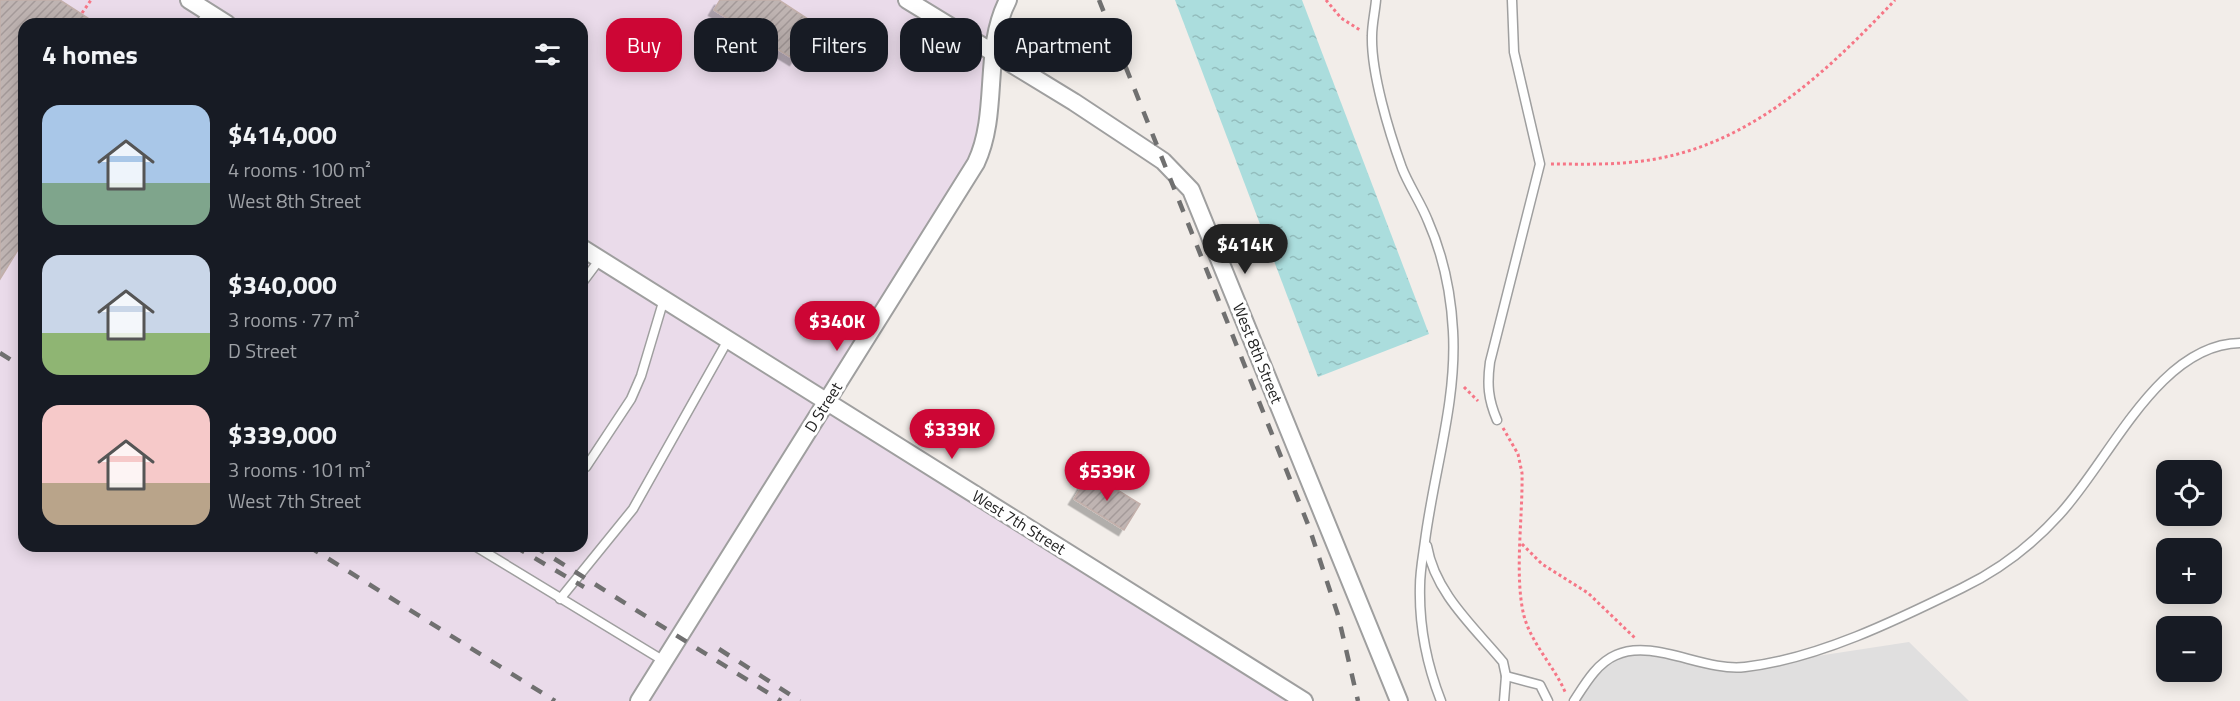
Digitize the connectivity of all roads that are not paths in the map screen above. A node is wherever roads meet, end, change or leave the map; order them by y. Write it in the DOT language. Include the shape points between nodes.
graph roads {
  1 [pos="189,0"];
  2 [pos="907,0"];
  3 [pos="1008,0"];
  4 [pos="1376,0"];
  5 [pos="1512,0"];
  6 [pos="204,18"];
  7 [pos="1001,18"];
  8 [pos="994,55"];
  9 [pos="1023,72"];
  10 [pos="588,252"];
  11 [pos="600,259"];
  12 [pos="588,275"];
  13 [pos="664,299"];
  14 [pos="728,340"];
  15 [pos="2240,343"];
  16 [pos="826,402"];
  17 [pos="1497,420"];
  18 [pos="588,464"];
  19 [pos="1426,537"];
  20 [pos="485,552"];
  21 [pos="560,599"];
  22 [pos="664,661"];
  23 [pos="1506,676"];
  24 [pos="639,701"];
  25 [pos="1304,701"];
  26 [pos="1399,701"];
  27 [pos="1441,701"];
  28 [pos="1504,701"];
  29 [pos="1548,701"];
  30 [pos="1574,701"];
  1 -- 6 [label="street"];
  2 -- 8 [label="street, West 8th Street"];
  3 -- 7 [label="street, D Street"];
  4 -- 19 [label="lane" via="1373,55 1392,140 1402,170 1428,220 1446,275 1453,330 1454,377"];
  5 -- 17 [label="lane" via="1514,52 1540,164 1490,362 1489,402"];
  8 -- 16 [label="street, D Street" via="989,124 976,163"];
  9 -- 26 [label="street, West 8th Street" via="1163,161 1191,190"];
  10 -- 11 [label="street, West 7th Street"];
  11 -- 12 [label="lane"];
  11 -- 13 [label="street, West 7th Street"];
  13 -- 14 [label="street, West 7th Street"];
  13 -- 18 [label="lane" via="631,399"];
  14 -- 16 [label="street, West 7th Street"];
  14 -- 21 [label="lane" via="633,509"];
  15 -- 30 [label="lane" via="2224,343 2200,352 2162,381 2060,514 2022,551 1986,576 1882,627 1746,667 1723,668 1648,651 1616,654 1603,663"];
  16 -- 22 [label="street, D Street"];
  16 -- 25 [label="street, West 7th Street"];
  19 -- 23 [label="lane" via="1437,579 1503,662"];
  19 -- 27 [label="lane" via="1419,584 1421,613"];
  20 -- 21 [label="lane"];
  21 -- 22 [label="lane"];
  22 -- 24 [label="street, D Street"];
  23 -- 28 [label="lane"];
  23 -- 29 [label="lane" via="1540,685"];
}
